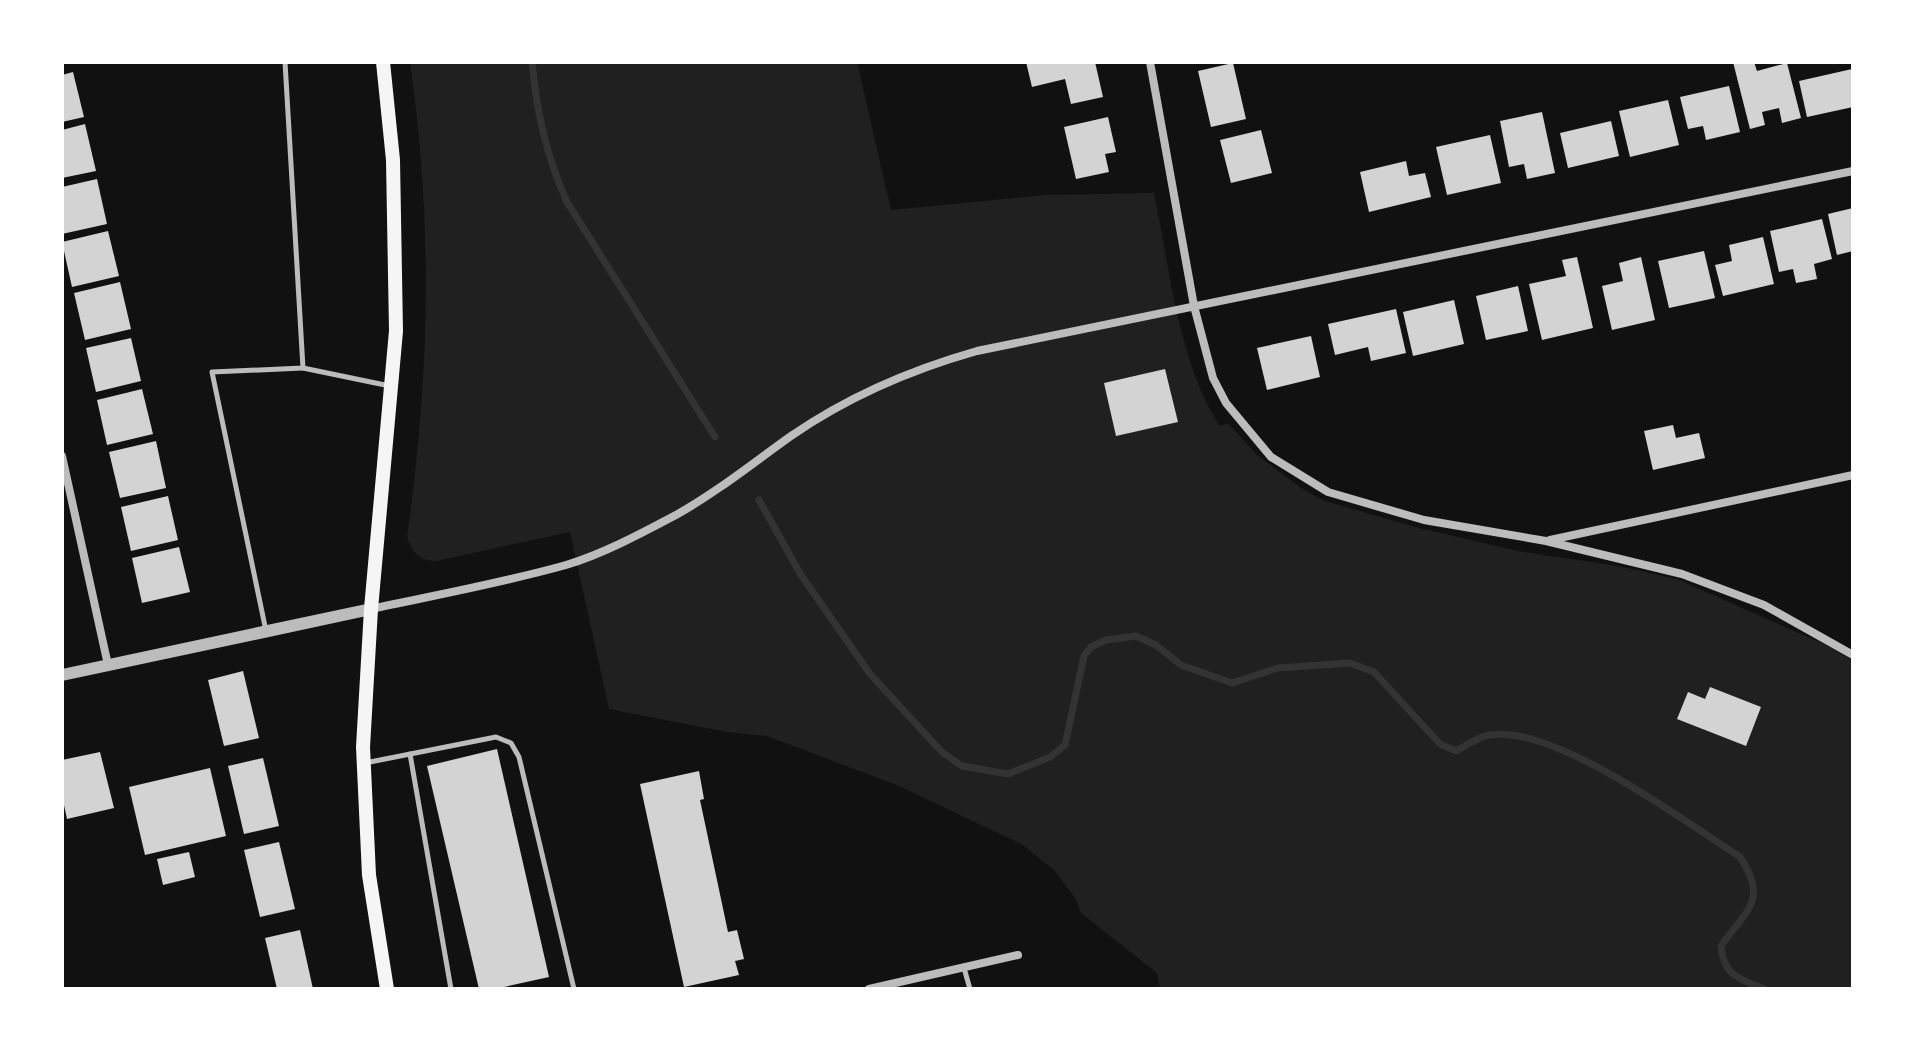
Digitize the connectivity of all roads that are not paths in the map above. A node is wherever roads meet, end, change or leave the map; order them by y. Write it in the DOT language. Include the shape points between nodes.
graph roads {
  1 [pos="285,62"];
  2 [pos="383,62"];
  3 [pos="1150,62"];
  4 [pos="1853,171"];
  5 [pos="1194,306"];
  6 [pos="303,368"];
  7 [pos="391,386"];
  8 [pos="62,456"];
  9 [pos="1853,475"];
  10 [pos="1546,541"];
  11 [pos="371,609"];
  12 [pos="266,632"];
  13 [pos="1853,655"];
  14 [pos="108,665"];
  15 [pos="62,675"];
  16 [pos="410,754"];
  17 [pos="364,763"];
  18 [pos="1018,955"];
  19 [pos="964,968"];
  20 [pos="387,989"];
  21 [pos="451,989"];
  22 [pos="574,989"];
  23 [pos="869,989"];
  24 [pos="970,989"];
  1 -- 6 [label="lane"];
  2 -- 7 [label="main road" via="393,160 396,331"];
  3 -- 5 [label="street"];
  4 -- 5 [label="street"];
  5 -- 10 [label="street" via="1213,378 1226,403 1280,464 1328,492 1381,508"];
  5 -- 11 [label="street" via="977,351 910,372 862,393 792,435 733,480 602,551 568,564"];
  6 -- 7 [label="lane"];
  6 -- 12 [label="lane" via="212,372"];
  7 -- 11 [label="main road"];
  8 -- 14 [label="street"];
  9 -- 10 [label="street"];
  10 -- 13 [label="street" via="1650,564 1713,585 1764,605"];
  11 -- 12 [label="street"];
  11 -- 17 [label="main road"];
  12 -- 14 [label="street"];
  14 -- 15 [label="street"];
  16 -- 17 [label="lane"];
  16 -- 21 [label="lane"];
  16 -- 22 [label="lane" via="496,737 511,743 519,757"];
  17 -- 20 [label="main road" via="369,875"];
  18 -- 19 [label="street"];
  19 -- 23 [label="street"];
  19 -- 24 [label="lane"];
}
